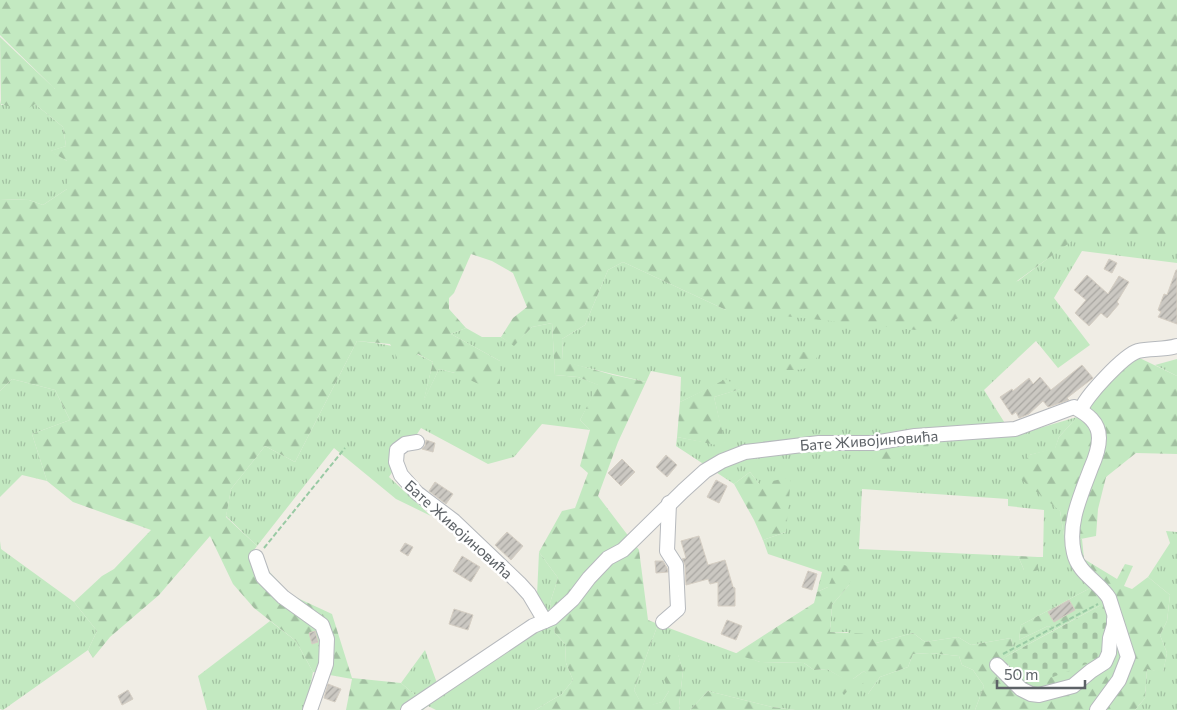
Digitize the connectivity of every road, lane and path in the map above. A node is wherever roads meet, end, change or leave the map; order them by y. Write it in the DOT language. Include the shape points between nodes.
graph roads {
  1 [pos="1177,346"];
  2 [pos="1081,410"];
  3 [pos="417,442"];
  4 [pos="345,448"];
  5 [pos="669,503"];
  6 [pos="256,557"];
  7 [pos="1109,598"];
  8 [pos="1114,613"];
  9 [pos="545,621"];
  10 [pos="663,622"];
  11 [pos="1000,659"];
  12 [pos="310,710"];
  13 [pos="408,710"];
  14 [pos="1097,710"];
  1 -- 2 [label="street" via="1137,351 1128,356 1082,404"];
  2 -- 5 [label="street, Бате Живојиновића" via="1074,407 1014,429 915,436 874,443 819,443 745,452 705,471"];
  2 -- 7 [label="street" via="1097,426 1099,438 1077,505 1072,541 1074,555 1078,565 1104,589"];
  3 -- 9 [label="street, Бате Живојиновића" via="405,444 398,450 396,462 401,475 417,493 454,521 520,583"];
  4 -- 6 [label="path"];
  5 -- 9 [label="street, Бате Живојиновића" via="623,550 608,558 573,599"];
  5 -- 10 [label="street" via="667,551 676,565 678,609"];
  6 -- 12 [label="street" via="263,577 283,597 322,625 327,639 326,664"];
  7 -- 8 [label="street"];
  7 -- 11 [label="path"];
  8 -- 11 [label="street" via="1105,662 1073,686 1031,694 1021,688"];
  8 -- 14 [label="street" via="1128,657 1119,680"];
  9 -- 13 [label="street, Бате Живојиновића"];
}
